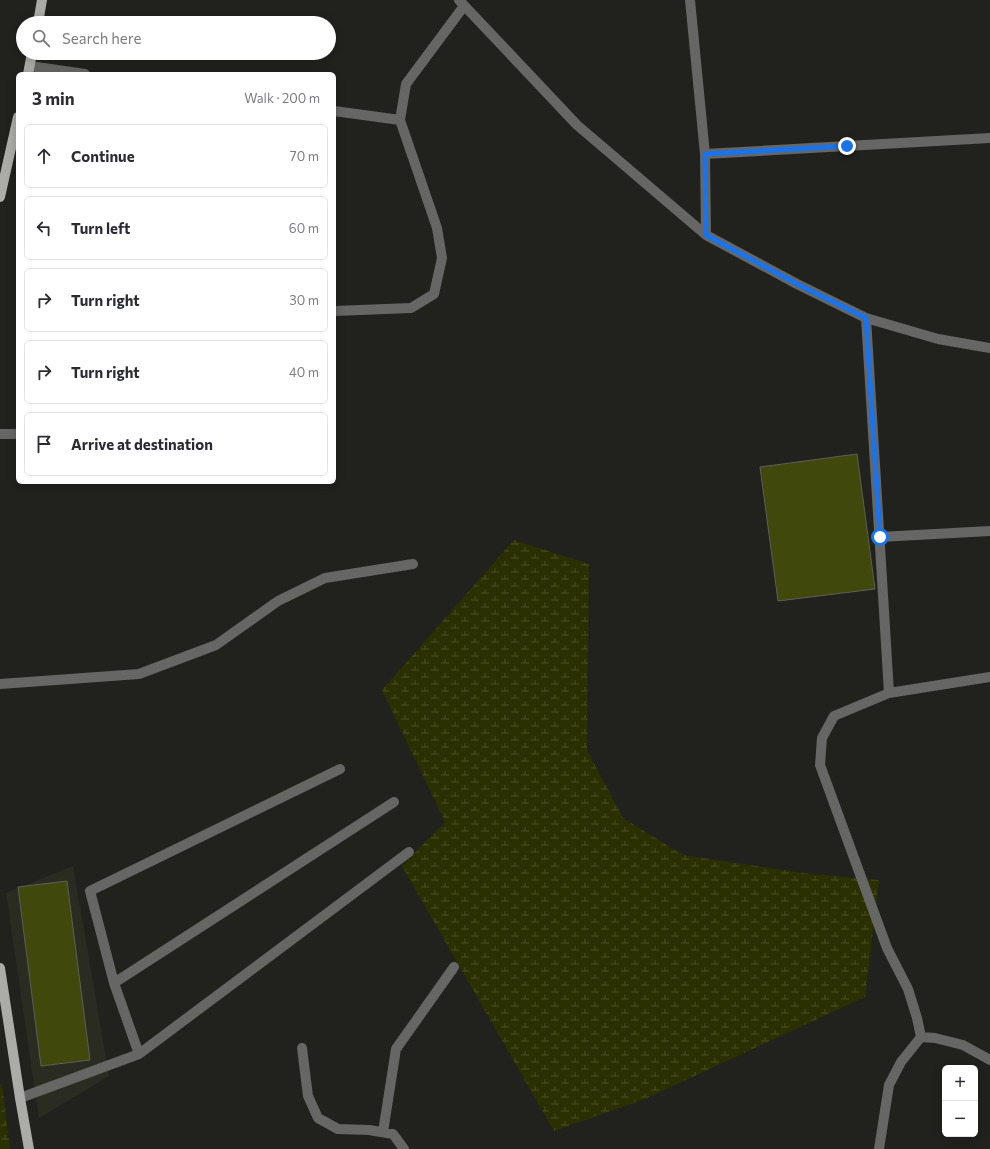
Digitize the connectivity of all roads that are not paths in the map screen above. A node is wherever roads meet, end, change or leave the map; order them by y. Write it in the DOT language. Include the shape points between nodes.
graph roads {
  1 [pos="42,0"];
  2 [pos="690,0"];
  3 [pos="462,3"];
  4 [pos="39,16"];
  5 [pos="31,60"];
  6 [pos="29,70"];
  7 [pos="57,72"];
  8 [pos="336,111"];
  9 [pos="400,120"];
  10 [pos="16,126"];
  11 [pos="990,138"];
  12 [pos="705,154"];
  13 [pos="0,197"];
  14 [pos="706,235"];
  15 [pos="336,311"];
  16 [pos="866,318"];
  17 [pos="990,348"];
  18 [pos="0,434"];
  19 [pos="16,434"];
  20 [pos="990,531"];
  21 [pos="880,537"];
  22 [pos="414,564"];
  23 [pos="990,677"];
  24 [pos="0,684"];
  25 [pos="889,693"];
  26 [pos="340,769"];
  27 [pos="394,802"];
  28 [pos="409,852"];
  29 [pos="454,967"];
  30 [pos="0,968"];
  31 [pos="114,983"];
  32 [pos="921,1037"];
  33 [pos="302,1048"];
  34 [pos="139,1054"];
  35 [pos="990,1060"];
  36 [pos="20,1098"];
  37 [pos="383,1132"];
  38 [pos="29,1149"];
  39 [pos="404,1149"];
  40 [pos="879,1149"];
  1 -- 4 [label="main road"];
  2 -- 12 [label="street"];
  3 -- 9 [label="street" via="406,84"];
  3 -- 14 [label="street" via="577,125"];
  5 -- 6 [label="main road"];
  6 -- 7 [label="street"];
  8 -- 9 [label="street"];
  9 -- 15 [label="street" via="437,228 442,258 434,294 411,308"];
  10 -- 13 [label="main road"];
  11 -- 12 [label="street"];
  12 -- 14 [label="street"];
  14 -- 16 [label="street"];
  16 -- 17 [label="street" via="938,339"];
  16 -- 21 [label="street"];
  18 -- 19 [label="street"];
  20 -- 21 [label="street"];
  21 -- 25 [label="street"];
  22 -- 24 [label="street" via="325,578 278,601 216,645 139,674"];
  23 -- 25 [label="street"];
  25 -- 32 [label="street" via="834,716 822,738 820,766 887,948 908,989"];
  26 -- 31 [label="street" via="90,891"];
  27 -- 31 [label="street"];
  28 -- 34 [label="street"];
  29 -- 37 [label="street" via="396,1049"];
  30 -- 36 [label="main road"];
  31 -- 34 [label="street"];
  32 -- 35 [label="street" via="964,1045"];
  32 -- 40 [label="street" via="901,1062 889,1085"];
  33 -- 37 [label="street" via="308,1096 318,1118 338,1129"];
  34 -- 36 [label="street"];
  36 -- 38 [label="main road"];
  37 -- 39 [label="street" via="393,1134"];
}
